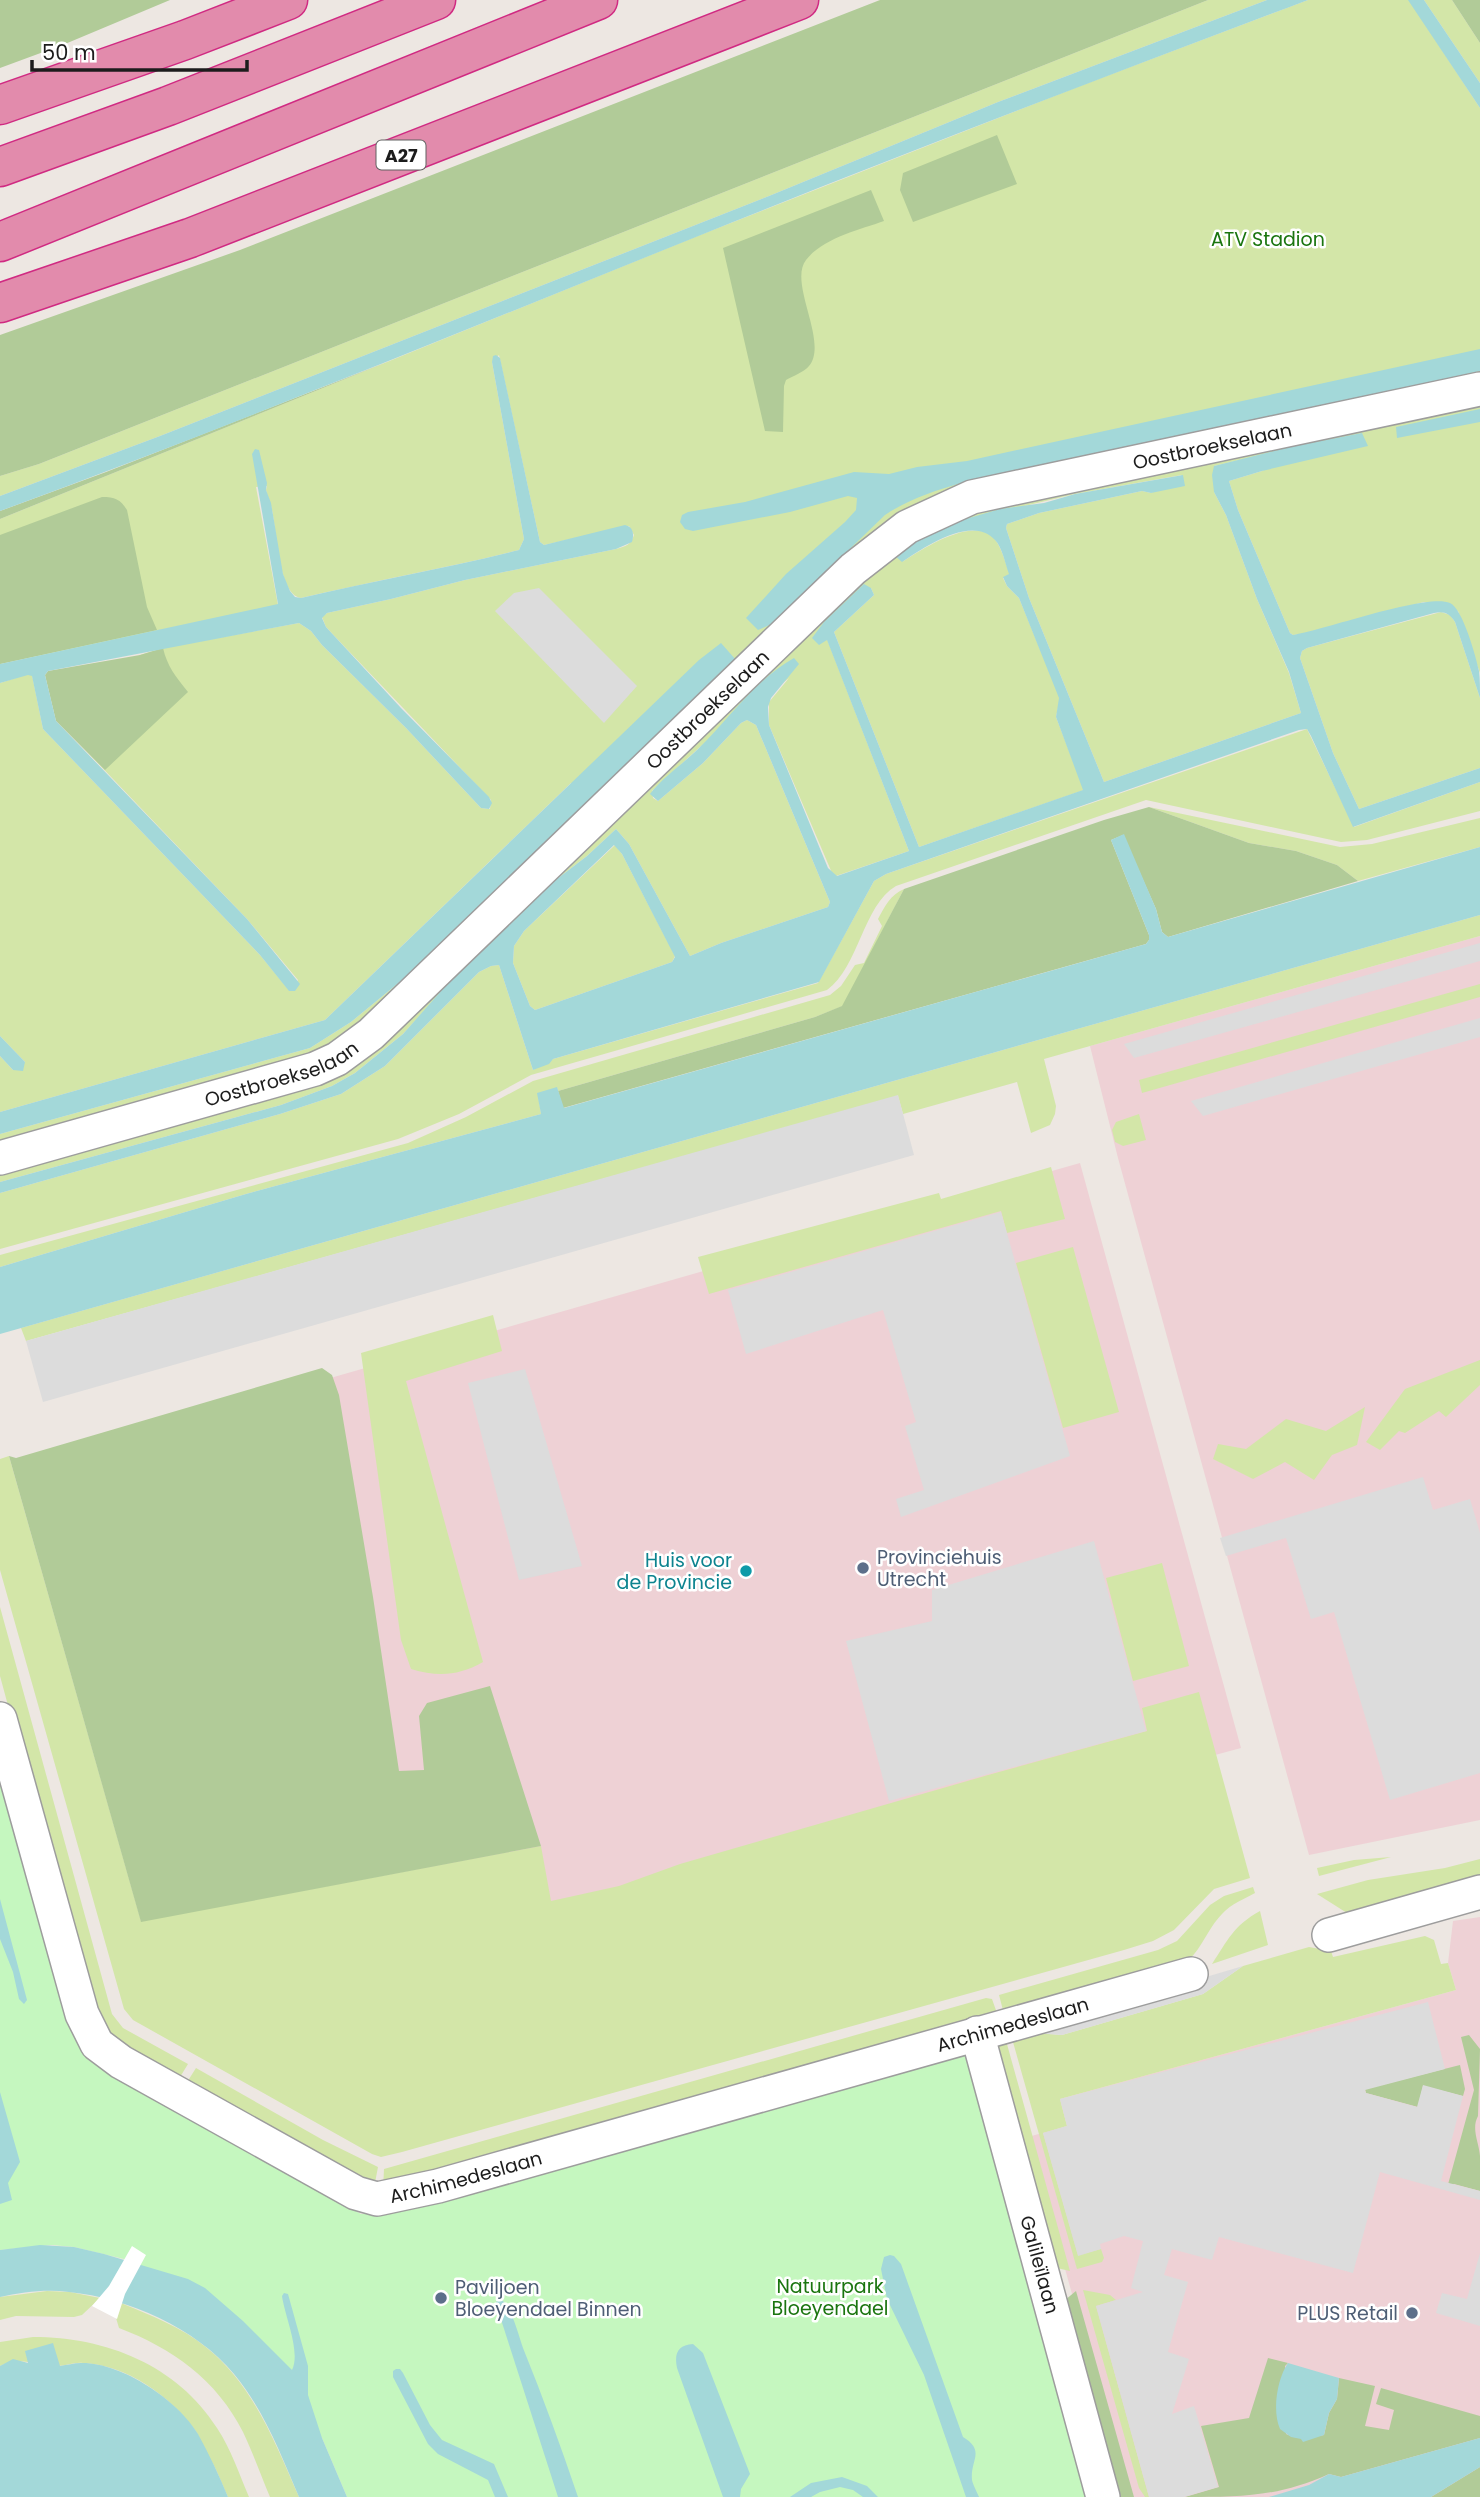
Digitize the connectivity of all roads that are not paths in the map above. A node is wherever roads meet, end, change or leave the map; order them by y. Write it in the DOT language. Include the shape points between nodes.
graph roads {
  1 [pos="250,0"];
  2 [pos="288,0"];
  3 [pos="436,0"];
  4 [pos="598,0"];
  5 [pos="799,0"];
  6 [pos="185,40"];
  7 [pos="0,105"];
  8 [pos="0,167"];
  9 [pos="0,242"];
  10 [pos="0,303"];
  11 [pos="1480,389"];
  12 [pos="0,1158"];
  13 [pos="0,1718"];
  14 [pos="1480,1892"];
  15 [pos="1329,1935"];
  16 [pos="1191,1974"];
  17 [pos="976,2033"];
  18 [pos="1103,2497"];
  1 -- 6 [label="highway"];
  2 -- 6 [label="highway"];
  3 -- 8 [label="highway"];
  4 -- 9 [label="highway"];
  5 -- 10 [label="highway, A27" via="190,238"];
  6 -- 7 [label="highway"];
  11 -- 12 [label="street, Oostbroekselaan" via="972,497 907,527 853,569 371,1034 337,1059"];
  13 -- 17 [label="street, Archimedeslaan" via="82,2014 97,2044 121,2062 356,2193 377,2199 438,2186"];
  14 -- 15 [label="street"];
  16 -- 17 [label="street, Archimedeslaan"];
  17 -- 18 [label="street, Galileïlaan"];
}
